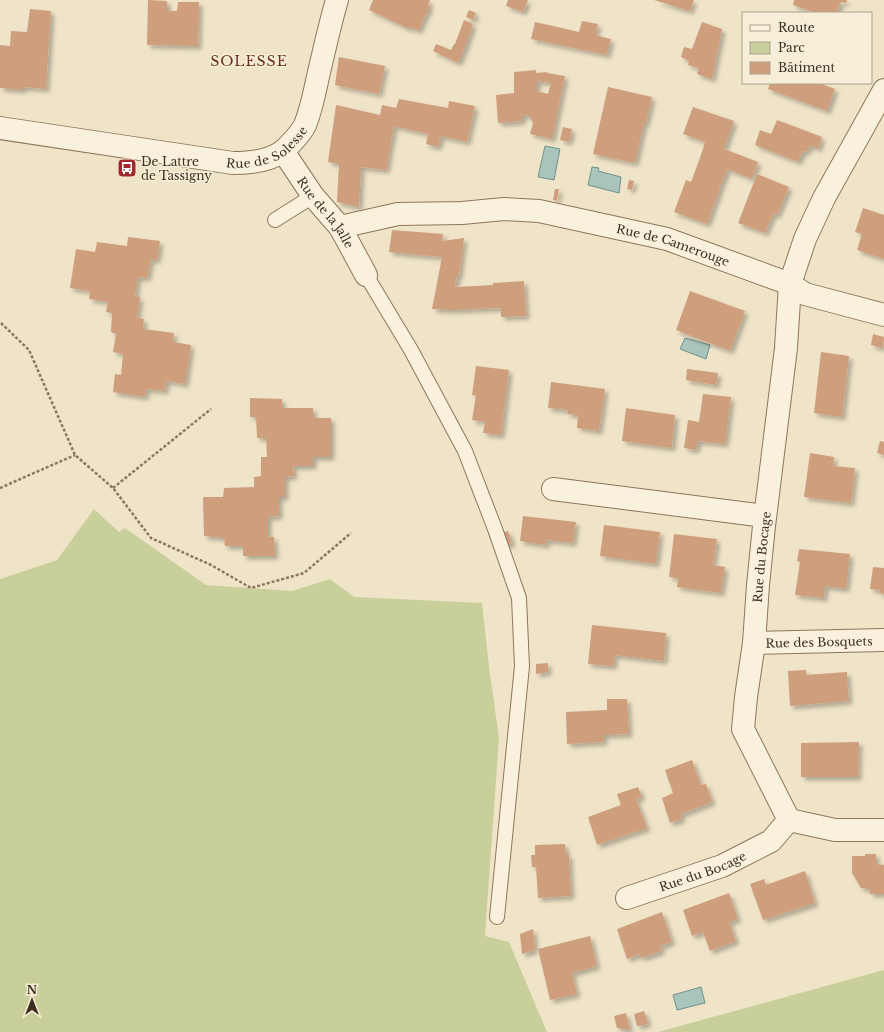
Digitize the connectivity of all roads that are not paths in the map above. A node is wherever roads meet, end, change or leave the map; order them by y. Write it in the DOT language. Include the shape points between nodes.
graph roads {
  1 [pos="337,0"];
  2 [pos="884,90"];
  3 [pos="0,128"];
  4 [pos="283,151"];
  5 [pos="313,196"];
  6 [pos="275,220"];
  7 [pos="340,227"];
  8 [pos="366,275"];
  9 [pos="790,284"];
  10 [pos="884,314"];
  11 [pos="553,489"];
  12 [pos="765,516"];
  13 [pos="884,640"];
  14 [pos="754,643"];
  15 [pos="790,820"];
  16 [pos="884,830"];
  17 [pos="628,898"];
  18 [pos="496,917"];
  1 -- 4 [label="street, Rue de Solesse" via="304,127"];
  2 -- 9 [label="street" via="824,198 805,239"];
  3 -- 4 [label="street, Rue de Solesse" via="233,164 252,162"];
  4 -- 5 [label="street, Rue de la Jalle"];
  5 -- 6 [label="lane"];
  5 -- 7 [label="street, Rue de la Jalle"];
  7 -- 8 [label="street, Rue de la Jalle"];
  7 -- 9 [label="street, Rue de Camerouge" via="398,214 462,213 504,209 539,211 667,239"];
  8 -- 18 [label="lane" via="411,350 465,451 519,598 522,666"];
  9 -- 10 [label="street" via="805,294"];
  9 -- 12 [label="street, Rue du Bocage" via="786,348"];
  11 -- 12 [label="street"];
  12 -- 14 [label="street, Rue du Bocage"];
  13 -- 14 [label="street, Rue des Bosquets"];
  14 -- 15 [label="street, Rue du Bocage" via="743,729"];
  15 -- 16 [label="street" via="835,830"];
  15 -- 17 [label="street, Rue du Bocage" via="771,841 722,866"];
}
